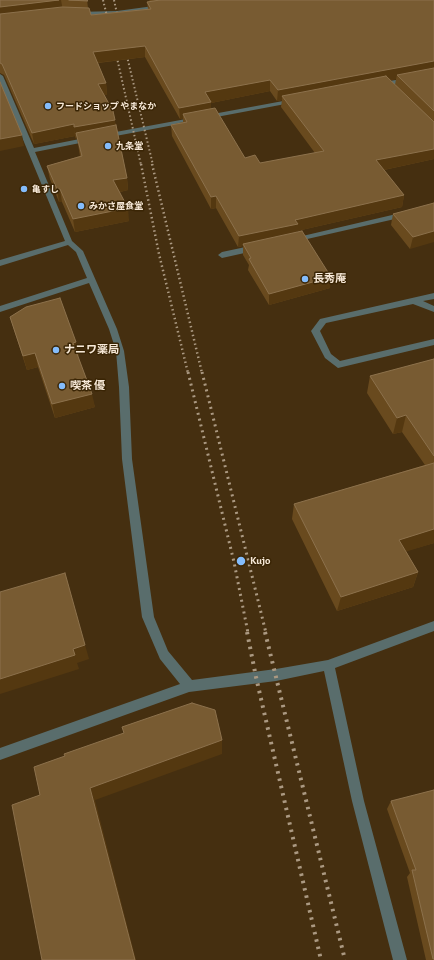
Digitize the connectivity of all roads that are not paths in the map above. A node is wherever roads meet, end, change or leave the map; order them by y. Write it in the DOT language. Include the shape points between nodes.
graph roads {
  1 [pos="166,7"];
  2 [pos="70,14"];
  3 [pos="434,75"];
  4 [pos="0,76"];
  5 [pos="370,86"];
  6 [pos="301,99"];
  7 [pos="31,151"];
  8 [pos="412,212"];
  9 [pos="69,242"];
  10 [pos="284,242"];
  11 [pos="261,247"];
  12 [pos="222,255"];
  13 [pos="0,263"];
  14 [pos="90,280"];
  15 [pos="434,296"];
  16 [pos="414,301"];
  17 [pos="0,309"];
  18 [pos="434,309"];
  19 [pos="434,342"];
  20 [pos="434,626"];
  21 [pos="328,665"];
  22 [pos="189,686"];
  23 [pos="0,754"];
  24 [pos="400,960"];
  1 -- 2 [label="street" via="117,13"];
  3 -- 5 [label="street" via="389,86"];
  4 -- 7 [label="street"];
  6 -- 7 [label="street"];
  7 -- 9 [label="street"];
  8 -- 10 [label="street"];
  9 -- 13 [label="street"];
  9 -- 14 [label="street" via="79,251"];
  11 -- 12 [label="street"];
  14 -- 17 [label="street"];
  14 -- 22 [label="street" via="113,329 120,351 127,460 148,617 164,655"];
  15 -- 16 [label="street"];
  16 -- 18 [label="street"];
  16 -- 19 [label="street" via="323,321 315,332 328,356 338,365"];
  20 -- 21 [label="street"];
  21 -- 22 [label="street" via="276,675"];
  21 -- 24 [label="street" via="358,801"];
  22 -- 23 [label="street"];
}
